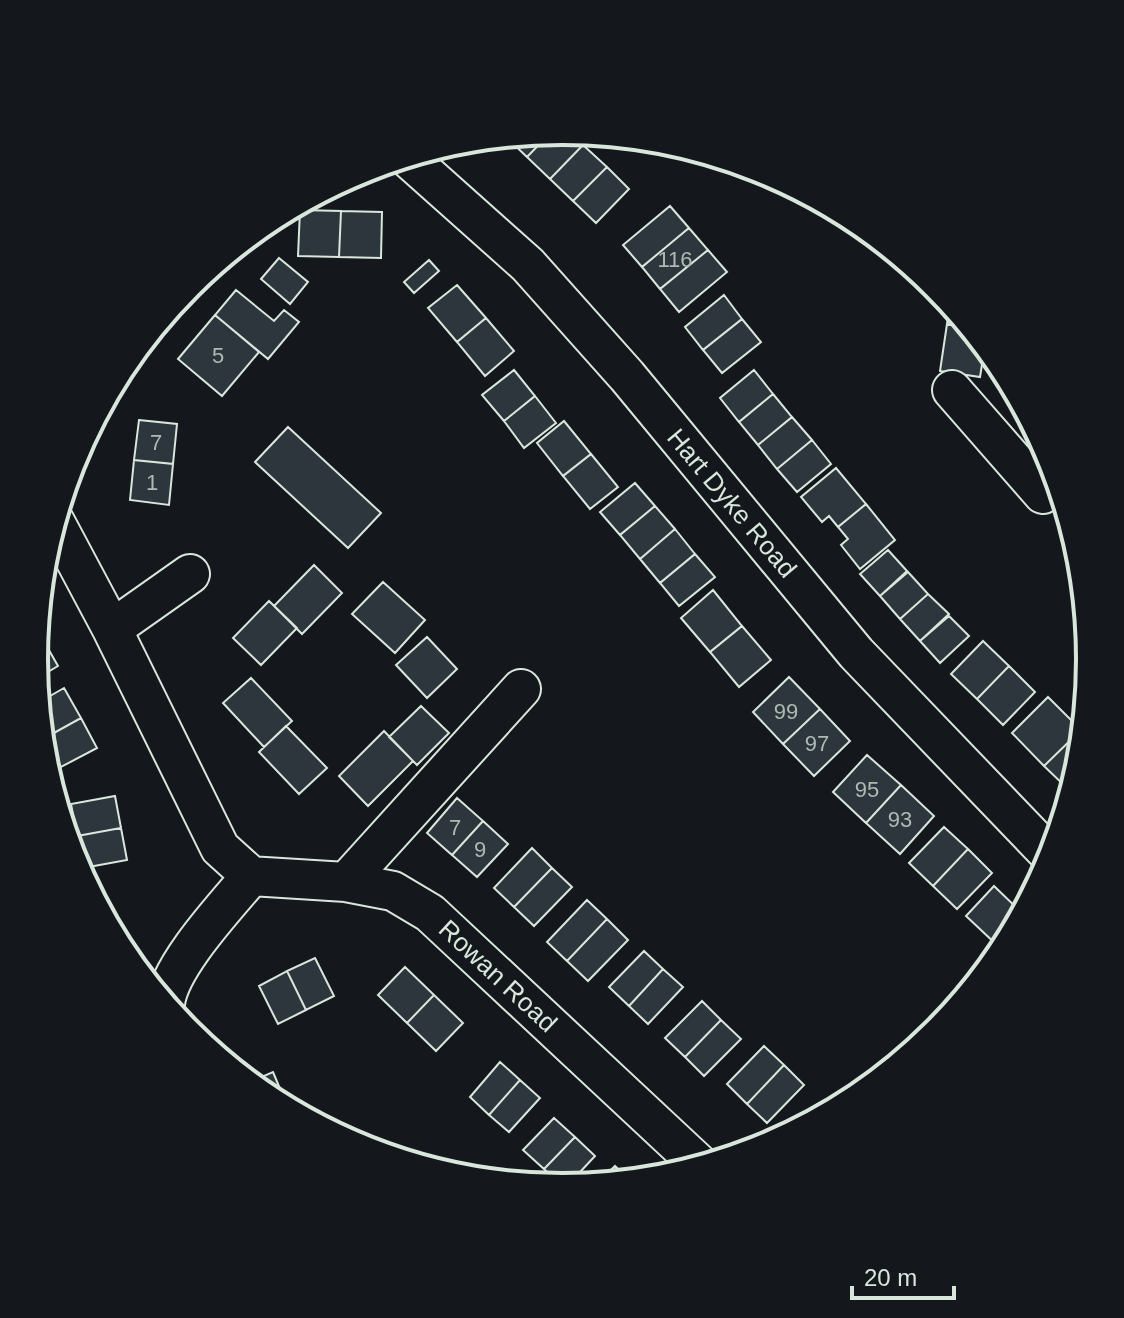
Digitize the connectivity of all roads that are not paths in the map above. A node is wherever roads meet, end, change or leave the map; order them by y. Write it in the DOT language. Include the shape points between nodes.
graph roads {
  1 [pos="417,166"];
  2 [pos="952,390"];
  3 [pos="1045,484"];
  4 [pos="63,537"];
  5 [pos="190,574"];
  6 [pos="112,629"];
  7 [pos="521,689"];
  8 [pos="1041,846"];
  9 [pos="251,876"];
  10 [pos="346,882"];
  11 [pos="168,988"];
  12 [pos="690,1156"];
  1 -- 8 [label="street, Hart Dyke Road" via="528,265 856,653"];
  2 -- 3 [label="street" via="1043,494"];
  4 -- 6 [label="street"];
  5 -- 6 [label="street"];
  6 -- 9 [label="street" via="220,848"];
  7 -- 10 [label="street"];
  9 -- 10 [label="street, Rowan Road"];
  9 -- 11 [label="street"];
  10 -- 12 [label="street, Rowan Road" via="393,891 430,913"];
}
